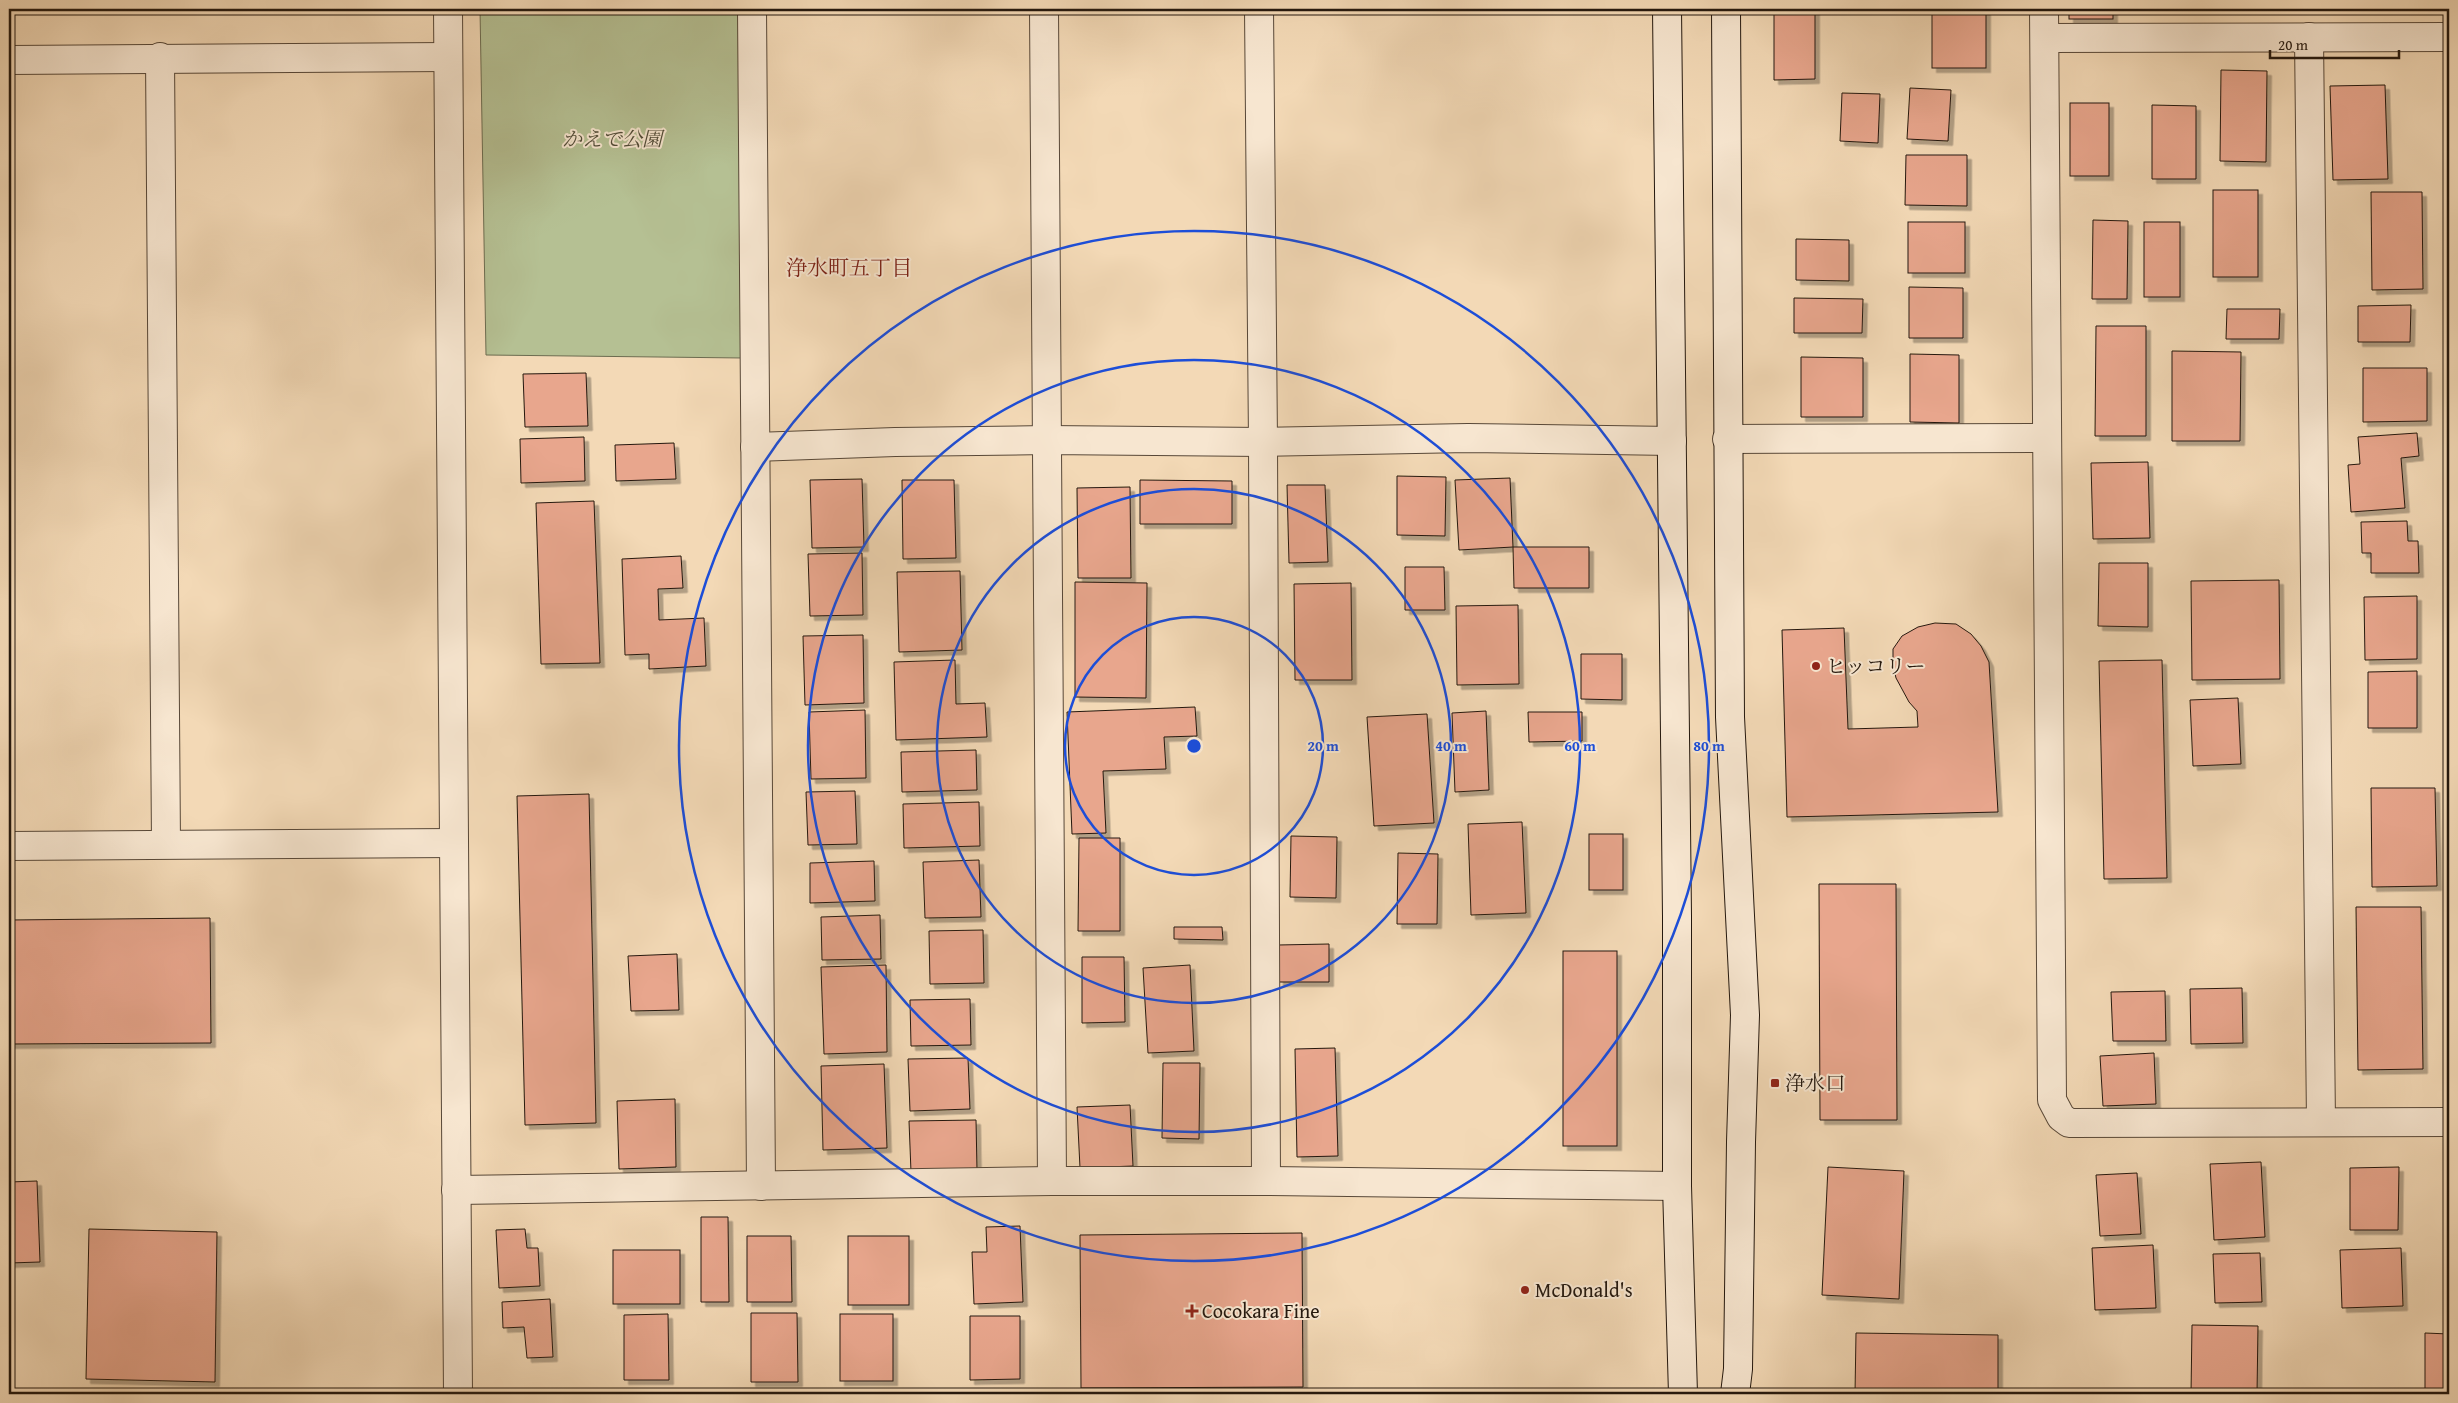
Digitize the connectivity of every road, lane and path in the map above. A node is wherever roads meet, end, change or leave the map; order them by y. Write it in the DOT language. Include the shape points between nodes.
graph roads {
  1 [pos="448,9"];
  2 [pos="752,9"];
  3 [pos="1044,9"];
  4 [pos="1259,9"];
  5 [pos="1667,9"];
  6 [pos="1726,9"];
  7 [pos="2044,9"];
  8 [pos="2309,37"];
  9 [pos="2449,37"];
  10 [pos="2045,38"];
  11 [pos="448,57"];
  12 [pos="160,58"];
  13 [pos="9,60"];
  14 [pos="2046,438"];
  15 [pos="1727,439"];
  16 [pos="1046,440"];
  17 [pos="1672,441"];
  18 [pos="1264,442"];
  19 [pos="755,448"];
  20 [pos="453,843"];
  21 [pos="166,844"];
  22 [pos="9,846"];
  23 [pos="2321,1122"];
  24 [pos="2449,1122"];
  25 [pos="1052,1181"];
  26 [pos="1266,1181"];
  27 [pos="761,1186"];
  28 [pos="1677,1186"];
  29 [pos="456,1190"];
  30 [pos="458,1394"];
  31 [pos="1683,1394"];
  32 [pos="1735,1394"];
  1 -- 11 [label="street"];
  2 -- 19 [label="street"];
  3 -- 16 [label="street"];
  4 -- 18 [label="street"];
  5 -- 17 [label="street"];
  6 -- 15 [label="street"];
  7 -- 10 [label="street"];
  8 -- 9 [label="street"];
  8 -- 10 [label="street"];
  8 -- 23 [label="street"];
  10 -- 14 [label="street"];
  11 -- 12 [label="street"];
  11 -- 20 [label="street"];
  12 -- 13 [label="street"];
  12 -- 21 [label="street"];
  14 -- 15 [label="street"];
  14 -- 23 [label="street" via="2052,1100 2069,1124"];
  15 -- 32 [label="street" via="1730,717 1745,1015"];
  16 -- 18 [label="street"];
  16 -- 19 [label="street"];
  16 -- 25 [label="street"];
  17 -- 18 [label="street" via="1468,438"];
  17 -- 28 [label="street"];
  18 -- 26 [label="street"];
  19 -- 27 [label="street"];
  20 -- 21 [label="street"];
  20 -- 29 [label="street"];
  21 -- 22 [label="street"];
  23 -- 24 [label="street"];
  25 -- 26 [label="street"];
  25 -- 27 [label="street"];
  26 -- 28 [label="street"];
  27 -- 29 [label="street"];
  28 -- 31 [label="street"];
  29 -- 30 [label="street"];
}
